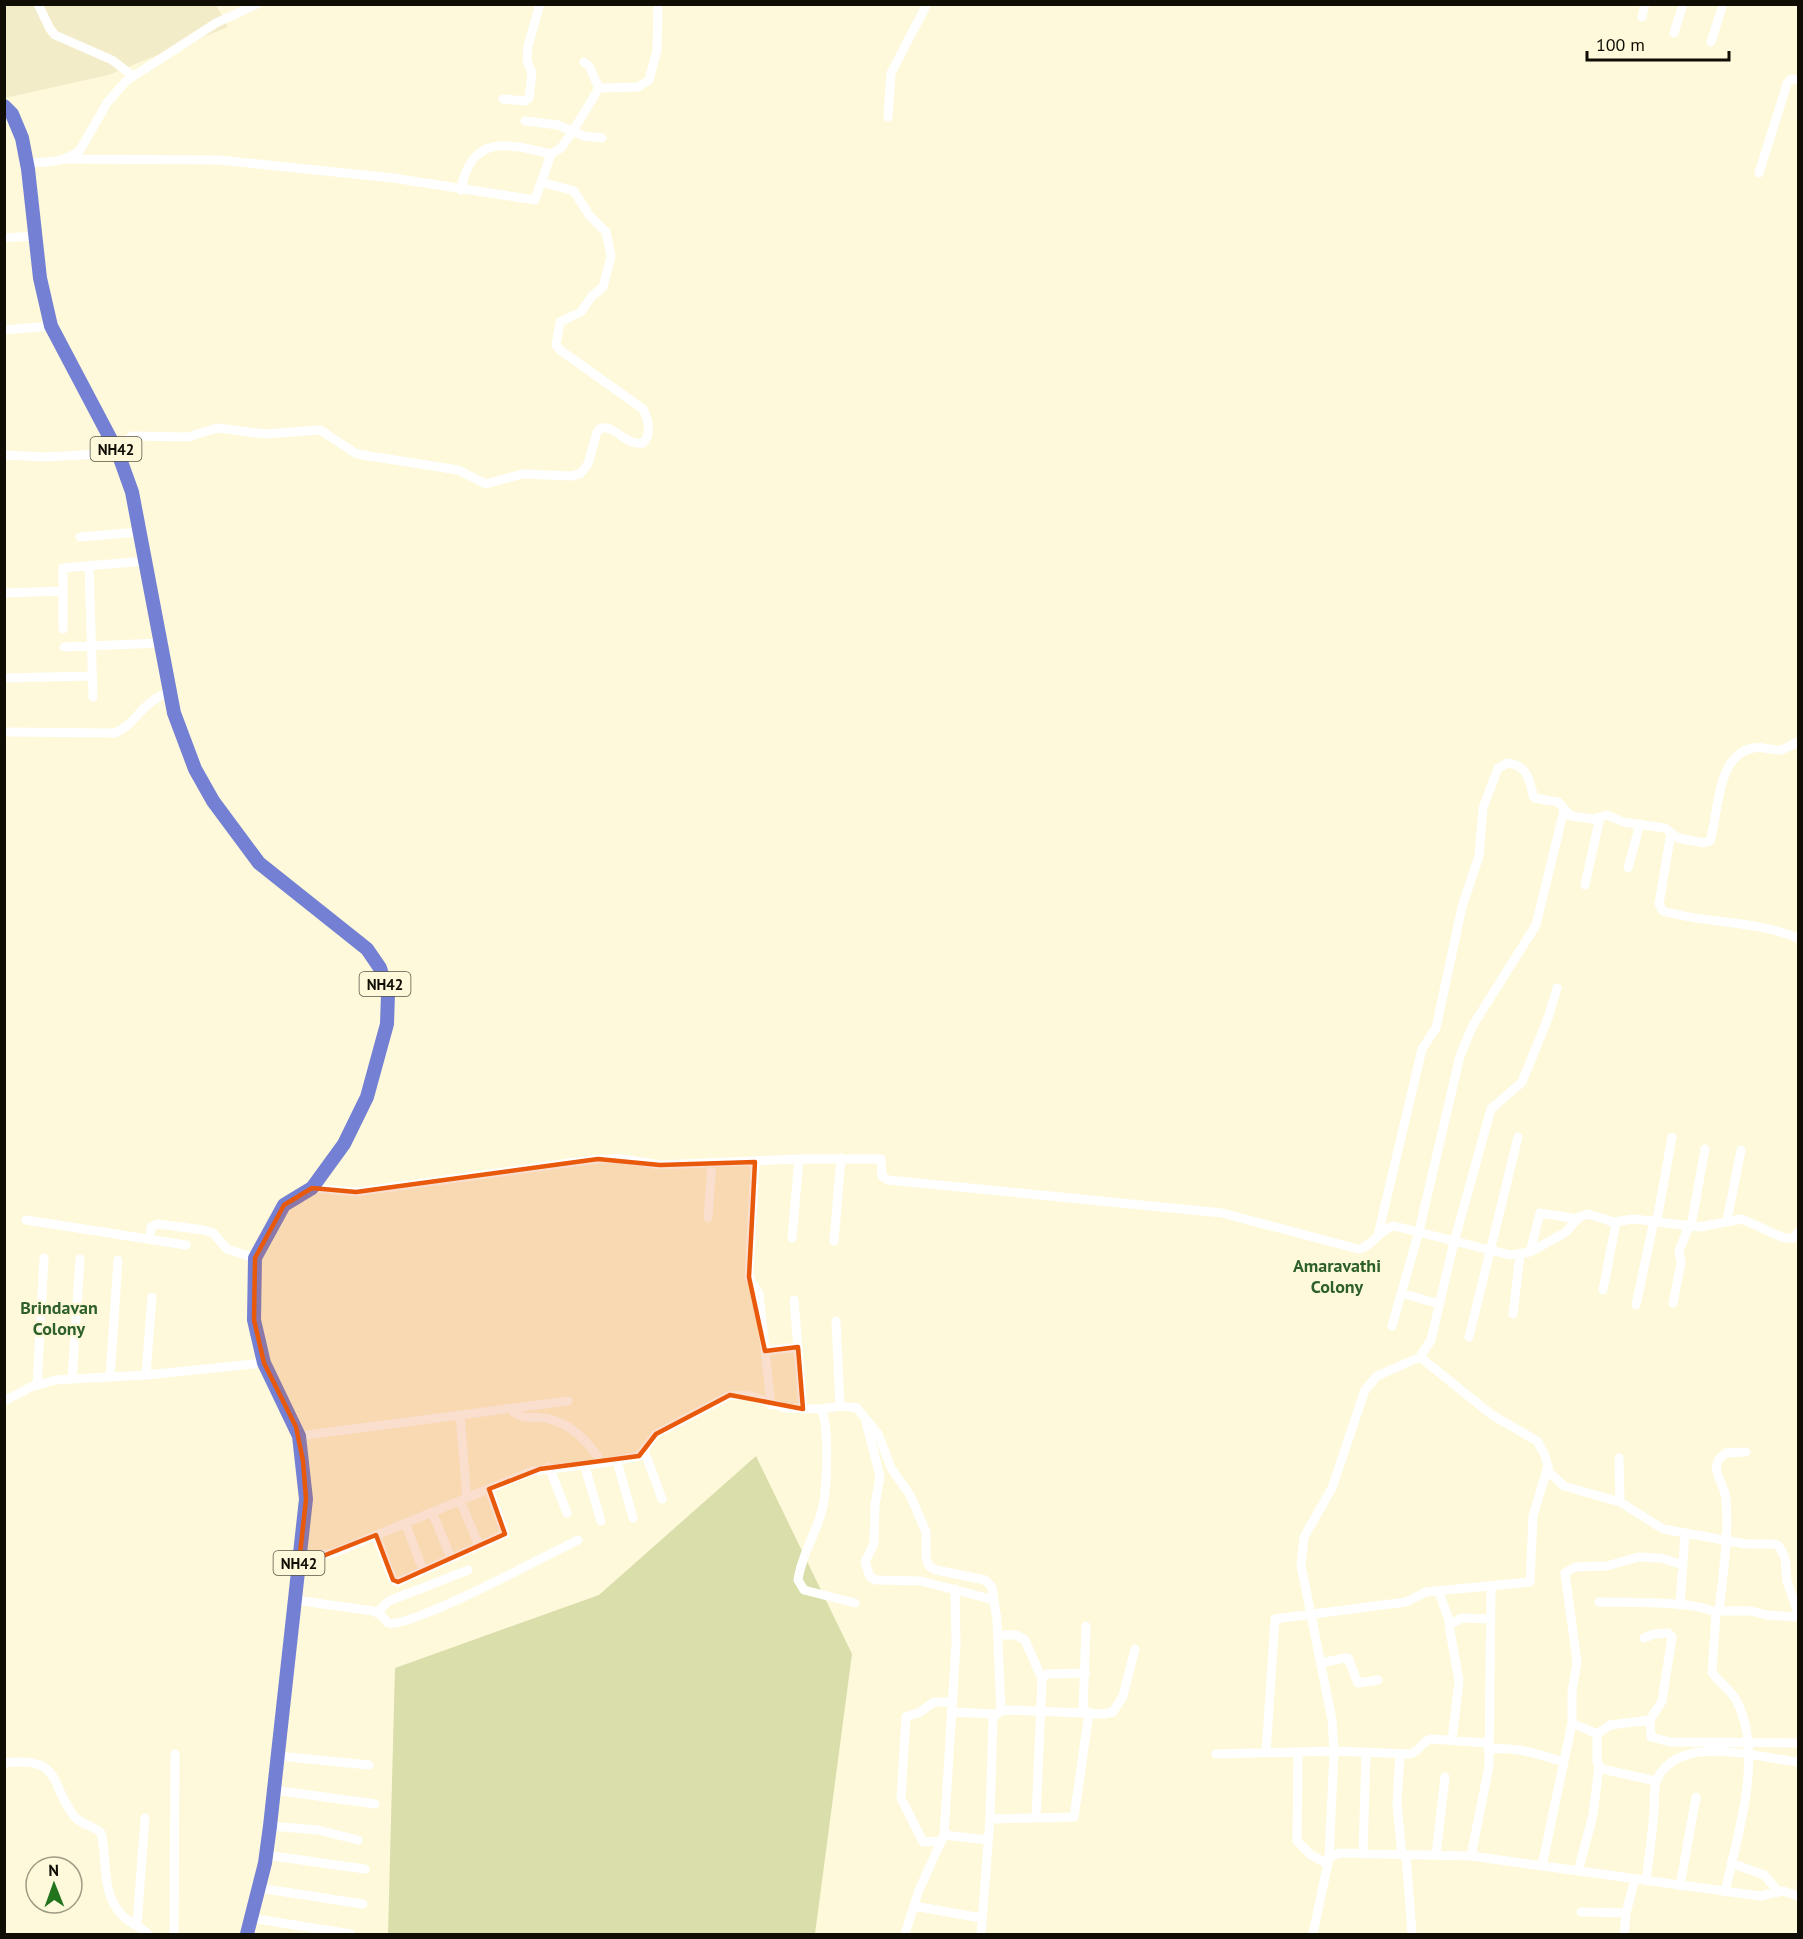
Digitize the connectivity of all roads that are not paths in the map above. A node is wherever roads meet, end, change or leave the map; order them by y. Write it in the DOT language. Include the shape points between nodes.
graph roads {
  1 [pos="38,4"];
  2 [pos="257,4"];
  3 [pos="540,4"];
  4 [pos="658,4"];
  5 [pos="927,4"];
  6 [pos="1645,4"];
  7 [pos="1683,4"];
  8 [pos="1723,4"];
  9 [pos="1642,17"];
  10 [pos="1674,33"];
  11 [pos="1711,42"];
  12 [pos="584,62"];
  13 [pos="133,76"];
  14 [pos="1798,80"];
  15 [pos="599,88"];
  16 [pos="503,99"];
  17 [pos="4,106"];
  18 [pos="888,117"];
  19 [pos="525,121"];
  20 [pos="573,131"];
  21 [pos="602,138"];
  22 [pos="551,154"];
  23 [pos="66,159"];
  24 [pos="27,163"];
  25 [pos="1759,173"];
  26 [pos="540,182"];
  27 [pos="461,190"];
  28 [pos="34,236"];
  29 [pos="4,238"];
  30 [pos="51,326"];
  31 [pos="4,330"];
  32 [pos="117,451"];
  33 [pos="4,456"];
  34 [pos="140,532"];
  35 [pos="80,537"];
  36 [pos="146,561"];
  37 [pos="89,565"];
  38 [pos="62,591"];
  39 [pos="6,593"];
  40 [pos="63,629"];
  41 [pos="161,643"];
  42 [pos="91,646"];
  43 [pos="64,647"];
  44 [pos="92,675"];
  45 [pos="4,678"];
  46 [pos="170,692"];
  47 [pos="93,697"];
  48 [pos="4,732"];
  49 [pos="1798,742"];
  50 [pos="1564,810"];
  51 [pos="1600,817"];
  52 [pos="1640,824"];
  53 [pos="1671,833"];
  54 [pos="1628,868"];
  55 [pos="1585,885"];
  56 [pos="1798,938"];
  57 [pos="1557,988"];
  58 [pos="1518,1137"];
  59 [pos="1672,1137"];
  60 [pos="1705,1149"];
  61 [pos="1741,1150"];
  62 [pos="841,1158"];
  63 [pos="799,1159"];
  64 [pos="712,1161"];
  65 [pos="755,1162"];
  66 [pos="312,1188"];
  67 [pos="708,1218"];
  68 [pos="1578,1219"];
  69 [pos="26,1220"];
  70 [pos="1655,1220"];
  71 [pos="1727,1221"];
  72 [pos="1616,1222"];
  73 [pos="1690,1226"];
  74 [pos="1419,1232"];
  75 [pos="1798,1232"];
  76 [pos="1378,1236"];
  77 [pos="792,1238"];
  78 [pos="150,1239"];
  79 [pos="834,1241"];
  80 [pos="1454,1242"];
  81 [pos="186,1245"];
  82 [pos="1491,1252"];
  83 [pos="1525,1253"];
  84 [pos="44,1258"];
  85 [pos="255,1258"];
  86 [pos="80,1259"];
  87 [pos="118,1260"];
  88 [pos="1603,1290"];
  89 [pos="1401,1293"];
  90 [pos="152,1297"];
  91 [pos="794,1300"];
  92 [pos="1673,1303"];
  93 [pos="1438,1304"];
  94 [pos="1636,1305"];
  95 [pos="1513,1314"];
  96 [pos="836,1321"];
  97 [pos="1392,1326"];
  98 [pos="1469,1337"];
  99 [pos="798,1347"];
  100 [pos="765,1351"];
  101 [pos="1420,1357"];
  102 [pos="264,1363"];
  103 [pos="146,1375"];
  104 [pos="110,1377"];
  105 [pos="72,1379"];
  106 [pos="37,1384"];
  107 [pos="4,1401"];
  108 [pos="568,1401"];
  109 [pos="771,1405"];
  110 [pos="840,1406"];
  111 [pos="511,1409"];
  112 [pos="803,1409"];
  113 [pos="821,1409"];
  114 [pos="460,1415"];
  115 [pos="866,1416"];
  116 [pos="299,1436"];
  117 [pos="644,1450"];
  118 [pos="1746,1452"];
  119 [pos="1619,1458"];
  120 [pos="617,1461"];
  121 [pos="602,1463"];
  122 [pos="584,1464"];
  123 [pos="1548,1466"];
  124 [pos="549,1467"];
  125 [pos="489,1489"];
  126 [pos="464,1499"];
  127 [pos="662,1499"];
  128 [pos="1620,1502"];
  129 [pos="432,1512"];
  130 [pos="567,1513"];
  131 [pos="633,1518"];
  132 [pos="601,1521"];
  133 [pos="405,1524"];
  134 [pos="1685,1533"];
  135 [pos="376,1535"];
  136 [pos="1726,1538"];
  137 [pos="578,1540"];
  138 [pos="479,1545"];
  139 [pos="300,1554"];
  140 [pos="451,1558"];
  141 [pos="1683,1565"];
  142 [pos="423,1570"];
  143 [pos="468,1570"];
  144 [pos="1491,1587"];
  145 [pos="955,1589"];
  146 [pos="1439,1592"];
  147 [pos="295,1600"];
  148 [pos="994,1600"];
  149 [pos="1599,1602"];
  150 [pos="855,1603"];
  151 [pos="1680,1605"];
  152 [pos="1717,1611"];
  153 [pos="377,1612"];
  154 [pos="1798,1615"];
  155 [pos="1312,1616"];
  156 [pos="1491,1619"];
  157 [pos="1450,1623"];
  158 [pos="1086,1626"];
  159 [pos="998,1635"];
  160 [pos="1644,1638"];
  161 [pos="1135,1649"];
  162 [pos="1321,1663"];
  163 [pos="1086,1673"];
  164 [pos="1042,1679"];
  165 [pos="1378,1680"];
  166 [pos="952,1702"];
  167 [pos="1086,1711"];
  168 [pos="951,1712"];
  169 [pos="998,1712"];
  170 [pos="1041,1712"];
  171 [pos="1650,1720"];
  172 [pos="1572,1723"];
  173 [pos="1597,1734"];
  174 [pos="1452,1740"];
  175 [pos="1747,1742"];
  176 [pos="1798,1743"];
  177 [pos="1488,1746"];
  178 [pos="1334,1751"];
  179 [pos="1298,1752"];
  180 [pos="1366,1752"];
  181 [pos="1266,1753"];
  182 [pos="1747,1753"];
  183 [pos="175,1754"];
  184 [pos="1216,1754"];
  185 [pos="1400,1754"];
  186 [pos="278,1756"];
  187 [pos="1564,1762"];
  188 [pos="1798,1762"];
  189 [pos="4,1763"];
  190 [pos="369,1765"];
  191 [pos="1599,1766"];
  192 [pos="1445,1777"];
  193 [pos="1656,1781"];
  194 [pos="274,1790"];
  195 [pos="1696,1797"];
  196 [pos="375,1804"];
  197 [pos="144,1818"];
  198 [pos="1036,1818"];
  199 [pos="990,1819"];
  200 [pos="270,1826"];
  201 [pos="943,1838"];
  202 [pos="358,1840"];
  203 [pos="988,1840"];
  204 [pos="1363,1854"];
  205 [pos="266,1855"];
  206 [pos="1404,1855"];
  207 [pos="1436,1855"];
  208 [pos="1471,1856"];
  209 [pos="1328,1861"];
  210 [pos="1731,1863"];
  211 [pos="1542,1866"];
  212 [pos="365,1869"];
  213 [pos="1578,1871"];
  214 [pos="1635,1879"];
  215 [pos="1646,1881"];
  216 [pos="1680,1886"];
  217 [pos="259,1888"];
  218 [pos="1778,1891"];
  219 [pos="1725,1892"];
  220 [pos="1798,1896"];
  221 [pos="363,1904"];
  222 [pos="914,1906"];
  223 [pos="1581,1912"];
  224 [pos="1626,1913"];
  225 [pos="251,1918"];
  226 [pos="981,1918"];
  227 [pos="137,1925"];
  228 [pos="148,1935"];
  229 [pos="174,1935"];
  230 [pos="248,1935"];
  231 [pos="351,1935"];
  232 [pos="906,1935"];
  233 [pos="981,1935"];
  234 [pos="1312,1935"];
  235 [pos="1412,1935"];
  236 [pos="1624,1935"];
  1 -- 13 [label="street" via="55,35 112,60"];
  2 -- 13 [label="street" via="216,23"];
  3 -- 16 [label="street" via="528,46 527,61 532,73 529,98"];
  4 -- 15 [label="street" via="657,50 650,80 638,87"];
  5 -- 18 [label="street" via="891,73"];
  6 -- 9 [label="street"];
  7 -- 10 [label="street"];
  8 -- 11 [label="street"];
  12 -- 15 [label="street"];
  13 -- 23 [label="street" via="107,103 80,150"];
  14 -- 25 [label="street" via="1787,84"];
  15 -- 20 [label="street"];
  17 -- 24 [label="highway, NH42" via="12,114 22,138"];
  19 -- 20 [label="street"];
  20 -- 21 [label="street"];
  20 -- 22 [label="street" via="561,148"];
  22 -- 26 [label="street"];
  22 -- 27 [label="street" via="494,145 469,163"];
  23 -- 24 [label="street"];
  23 -- 27 [label="street" via="219,160 393,178"];
  24 -- 28 [label="highway, NH42"];
  26 -- 27 [label="street" via="537,199 533,201"];
  26 -- 32 [label="street" via="574,190 589,215 606,232 610,244 605,283 581,312 561,322 556,345 638,404 648,426 648,439 643,443 628,442 610,429 601,428 588,464 580,474 522,474 491,484 481,483 462,471 357,454 320,430 265,434 217,428 180,437 132,436"];
  28 -- 29 [label="street"];
  28 -- 30 [label="highway, NH42"];
  30 -- 31 [label="street"];
  30 -- 32 [label="highway, NH42"];
  32 -- 33 [label="street"];
  32 -- 34 [label="highway, NH42" via="132,492"];
  34 -- 35 [label="street"];
  34 -- 36 [label="highway, NH42"];
  36 -- 37 [label="street"];
  36 -- 41 [label="highway, NH42"];
  37 -- 38 [label="street" via="63,567"];
  37 -- 42 [label="street"];
  38 -- 39 [label="street"];
  38 -- 40 [label="street"];
  41 -- 42 [label="street"];
  41 -- 46 [label="highway, NH42"];
  42 -- 43 [label="street"];
  42 -- 44 [label="street"];
  44 -- 45 [label="street"];
  44 -- 47 [label="street"];
  46 -- 48 [label="street" via="148,701 127,726 115,733"];
  46 -- 66 [label="highway, NH42" via="183,742 213,801 259,863 367,949 380,968 388,994 387,1023 367,1097 344,1144"];
  49 -- 53 [label="street" via="1780,750 1752,748 1735,759 1722,785 1710,841 1678,838"];
  50 -- 51 [label="street" via="1571,816"];
  50 -- 74 [label="street" via="1536,925 1473,1025 1460,1056"];
  50 -- 76 [label="street" via="1558,802 1534,798 1531,780 1524,770 1508,763 1498,768 1484,808 1479,856 1462,907 1436,1028 1422,1049"];
  51 -- 52 [label="street" via="1607,815"];
  51 -- 55 [label="street"];
  52 -- 53 [label="street" via="1665,828"];
  52 -- 54 [label="street"];
  53 -- 56 [label="street" via="1659,904 1663,911 1758,926"];
  57 -- 80 [label="street" via="1522,1082 1491,1109"];
  58 -- 82 [label="street"];
  59 -- 70 [label="street"];
  60 -- 73 [label="street"];
  61 -- 71 [label="street"];
  62 -- 63 [label="street"];
  62 -- 76 [label="street" via="881,1159 882,1176 888,1180 1222,1213 1358,1249 1367,1247"];
  62 -- 79 [label="street"];
  63 -- 65 [label="street"];
  63 -- 77 [label="street"];
  64 -- 65 [label="street"];
  64 -- 66 [label="street" via="660,1165 598,1159 356,1192"];
  64 -- 67 [label="street"];
  65 -- 100 [label="street" via="749,1277 759,1294"];
  66 -- 85 [label="highway, NH42" via="284,1205"];
  68 -- 72 [label="street" via="1593,1214"];
  68 -- 83 [label="street" via="1566,1232"];
  68 -- 83 [label="street" via="1540,1213"];
  69 -- 78 [label="street"];
  70 -- 72 [label="street"];
  70 -- 73 [label="street"];
  70 -- 94 [label="street"];
  71 -- 73 [label="street"];
  71 -- 75 [label="street" via="1747,1220 1784,1238 1794,1238"];
  72 -- 88 [label="street"];
  73 -- 92 [label="street" via="1679,1251 1681,1263"];
  74 -- 76 [label="street" via="1394,1226 1385,1228"];
  74 -- 80 [label="street"];
  74 -- 89 [label="street"];
  78 -- 81 [label="street"];
  78 -- 85 [label="street" via="155,1224 204,1230 213,1233 227,1250"];
  80 -- 82 [label="street"];
  80 -- 93 [label="street"];
  82 -- 83 [label="street"];
  82 -- 98 [label="street"];
  83 -- 95 [label="street"];
  84 -- 106 [label="street"];
  85 -- 102 [label="highway, NH42" via="254,1320"];
  86 -- 105 [label="street"];
  87 -- 104 [label="street"];
  89 -- 93 [label="street"];
  89 -- 97 [label="street"];
  90 -- 103 [label="street"];
  91 -- 99 [label="street"];
  93 -- 101 [label="street" via="1431,1340"];
  96 -- 110 [label="street"];
  99 -- 100 [label="street"];
  99 -- 112 [label="street"];
  100 -- 109 [label="street"];
  101 -- 123 [label="street" via="1492,1415 1537,1441"];
  101 -- 155 [label="street" via="1377,1376 1365,1390 1332,1488 1305,1533 1301,1564"];
  102 -- 103 [label="street"];
  102 -- 116 [label="highway, NH42"];
  103 -- 104 [label="street"];
  104 -- 105 [label="street"];
  105 -- 106 [label="street"];
  106 -- 107 [label="street"];
  108 -- 111 [label="street"];
  109 -- 112 [label="street"];
  109 -- 117 [label="street" via="751,1396 730,1395 656,1434"];
  110 -- 113 [label="street"];
  110 -- 115 [label="street" via="857,1408"];
  111 -- 114 [label="street"];
  111 -- 121 [label="street" via="521,1418 548,1418 567,1426 593,1449"];
  112 -- 113 [label="street"];
  113 -- 150 [label="street" via="827,1429 822,1510 801,1566 799,1584 804,1590"];
  114 -- 116 [label="street"];
  114 -- 126 [label="street"];
  115 -- 145 [label="street" via="879,1471 874,1543 865,1562 866,1571 876,1580 921,1581"];
  115 -- 148 [label="street" via="879,1434 891,1468 910,1495 924,1526 929,1566 989,1582"];
  116 -- 139 [label="highway, NH42" via="306,1499"];
  117 -- 120 [label="street" via="639,1456"];
  117 -- 127 [label="street"];
  118 -- 136 [label="street" via="1726,1453 1717,1465 1717,1480 1726,1497"];
  119 -- 128 [label="street"];
  120 -- 121 [label="street"];
  120 -- 131 [label="street"];
  121 -- 122 [label="street"];
  122 -- 124 [label="street"];
  122 -- 132 [label="street"];
  123 -- 128 [label="street" via="1564,1486"];
  123 -- 144 [label="street" via="1533,1516 1532,1580"];
  124 -- 125 [label="street"];
  124 -- 130 [label="street"];
  125 -- 126 [label="street"];
  125 -- 138 [label="street" via="506,1533"];
  126 -- 129 [label="street"];
  126 -- 138 [label="street"];
  128 -- 134 [label="street" via="1659,1528"];
  129 -- 133 [label="street"];
  129 -- 140 [label="street"];
  133 -- 135 [label="street"];
  133 -- 142 [label="street"];
  134 -- 136 [label="street"];
  134 -- 141 [label="street"];
  135 -- 139 [label="street" via="323,1556"];
  135 -- 142 [label="street" via="393,1580 398,1582"];
  136 -- 152 [label="street"];
  136 -- 154 [label="street" via="1779,1546"];
  137 -- 153 [label="street" via="396,1624 388,1623"];
  138 -- 140 [label="street"];
  139 -- 147 [label="highway, NH42"];
  140 -- 142 [label="street"];
  141 -- 151 [label="street"];
  141 -- 172 [label="street" via="1649,1556 1566,1571 1577,1662"];
  143 -- 153 [label="street" via="389,1601"];
  144 -- 146 [label="street"];
  144 -- 156 [label="street"];
  145 -- 148 [label="street"];
  145 -- 166 [label="street"];
  146 -- 155 [label="street" via="1426,1592 1406,1602"];
  146 -- 157 [label="street"];
  147 -- 153 [label="street"];
  147 -- 186 [label="highway, NH42"];
  148 -- 159 [label="street"];
  149 -- 151 [label="street"];
  151 -- 152 [label="street"];
  152 -- 154 [label="street"];
  152 -- 175 [label="street" via="1712,1672 1736,1700 1747,1728"];
  155 -- 162 [label="street"];
  155 -- 181 [label="street" via="1278,1618 1273,1624"];
  156 -- 157 [label="street"];
  156 -- 177 [label="street"];
  157 -- 174 [label="street" via="1459,1681"];
  158 -- 163 [label="street"];
  159 -- 164 [label="street" via="1016,1635 1025,1640"];
  159 -- 169 [label="street"];
  160 -- 171 [label="street" via="1661,1632 1672,1636 1662,1701"];
  161 -- 167 [label="street" via="1118,1707 1104,1714"];
  162 -- 165 [label="street" via="1348,1658 1358,1683"];
  162 -- 178 [label="street"];
  163 -- 164 [label="street" via="1047,1674"];
  163 -- 167 [label="street"];
  164 -- 170 [label="street"];
  166 -- 168 [label="street"];
  166 -- 201 [label="street" via="934,1702 906,1717 902,1803 923,1842"];
  167 -- 170 [label="street"];
  167 -- 198 [label="street" via="1077,1813 1070,1818"];
  168 -- 169 [label="street"];
  168 -- 201 [label="street"];
  169 -- 170 [label="street"];
  169 -- 199 [label="street"];
  170 -- 198 [label="street"];
  171 -- 173 [label="street" via="1610,1725"];
  171 -- 175 [label="street" via="1649,1733 1654,1739"];
  172 -- 173 [label="street"];
  172 -- 187 [label="street"];
  173 -- 191 [label="street"];
  174 -- 177 [label="street"];
  174 -- 185 [label="street" via="1428,1739 1416,1753"];
  175 -- 176 [label="street"];
  175 -- 182 [label="street"];
  177 -- 187 [label="street" via="1526,1749"];
  177 -- 208 [label="street" via="1490,1766"];
  178 -- 179 [label="street"];
  178 -- 180 [label="street"];
  178 -- 209 [label="street"];
  179 -- 181 [label="street"];
  179 -- 209 [label="street" via="1297,1841 1311,1855"];
  180 -- 185 [label="street"];
  180 -- 204 [label="street"];
  181 -- 184 [label="street"];
  182 -- 188 [label="street"];
  182 -- 193 [label="street" via="1693,1753 1669,1764"];
  182 -- 210 [label="street" via="1746,1794"];
  183 -- 229 [label="street"];
  185 -- 206 [label="street" via="1397,1804"];
  186 -- 190 [label="street"];
  186 -- 194 [label="highway, NH42"];
  187 -- 211 [label="street"];
  189 -- 227 [label="street" via="28,1761 44,1768 56,1780 76,1818 101,1833 105,1877 114,1902 121,1914"];
  191 -- 193 [label="street"];
  191 -- 213 [label="street" via="1593,1815"];
  192 -- 207 [label="street"];
  193 -- 215 [label="street"];
  194 -- 196 [label="street"];
  194 -- 200 [label="highway, NH42"];
  195 -- 216 [label="street"];
  197 -- 227 [label="street"];
  198 -- 199 [label="street"];
  199 -- 203 [label="street"];
  200 -- 202 [label="street" via="318,1830"];
  200 -- 205 [label="highway, NH42"];
  201 -- 203 [label="street"];
  201 -- 222 [label="street"];
  203 -- 226 [label="street"];
  204 -- 206 [label="street"];
  204 -- 209 [label="street" via="1339,1853"];
  205 -- 212 [label="street"];
  205 -- 217 [label="highway, NH42"];
  206 -- 207 [label="street"];
  206 -- 235 [label="street"];
  207 -- 208 [label="street"];
  208 -- 211 [label="street"];
  209 -- 234 [label="street"];
  210 -- 218 [label="street" via="1764,1875"];
  210 -- 219 [label="street"];
  211 -- 213 [label="street"];
  213 -- 214 [label="street"];
  214 -- 215 [label="street"];
  214 -- 224 [label="street"];
  215 -- 216 [label="street"];
  216 -- 219 [label="street"];
  217 -- 221 [label="street"];
  217 -- 225 [label="highway, NH42"];
  218 -- 219 [label="street" via="1760,1896"];
  218 -- 220 [label="street"];
  222 -- 226 [label="street"];
  222 -- 232 [label="street"];
  223 -- 224 [label="street"];
  224 -- 236 [label="street"];
  225 -- 230 [label="highway, NH42"];
  225 -- 231 [label="street"];
  226 -- 233 [label="street"];
  227 -- 228 [label="street"];
}
